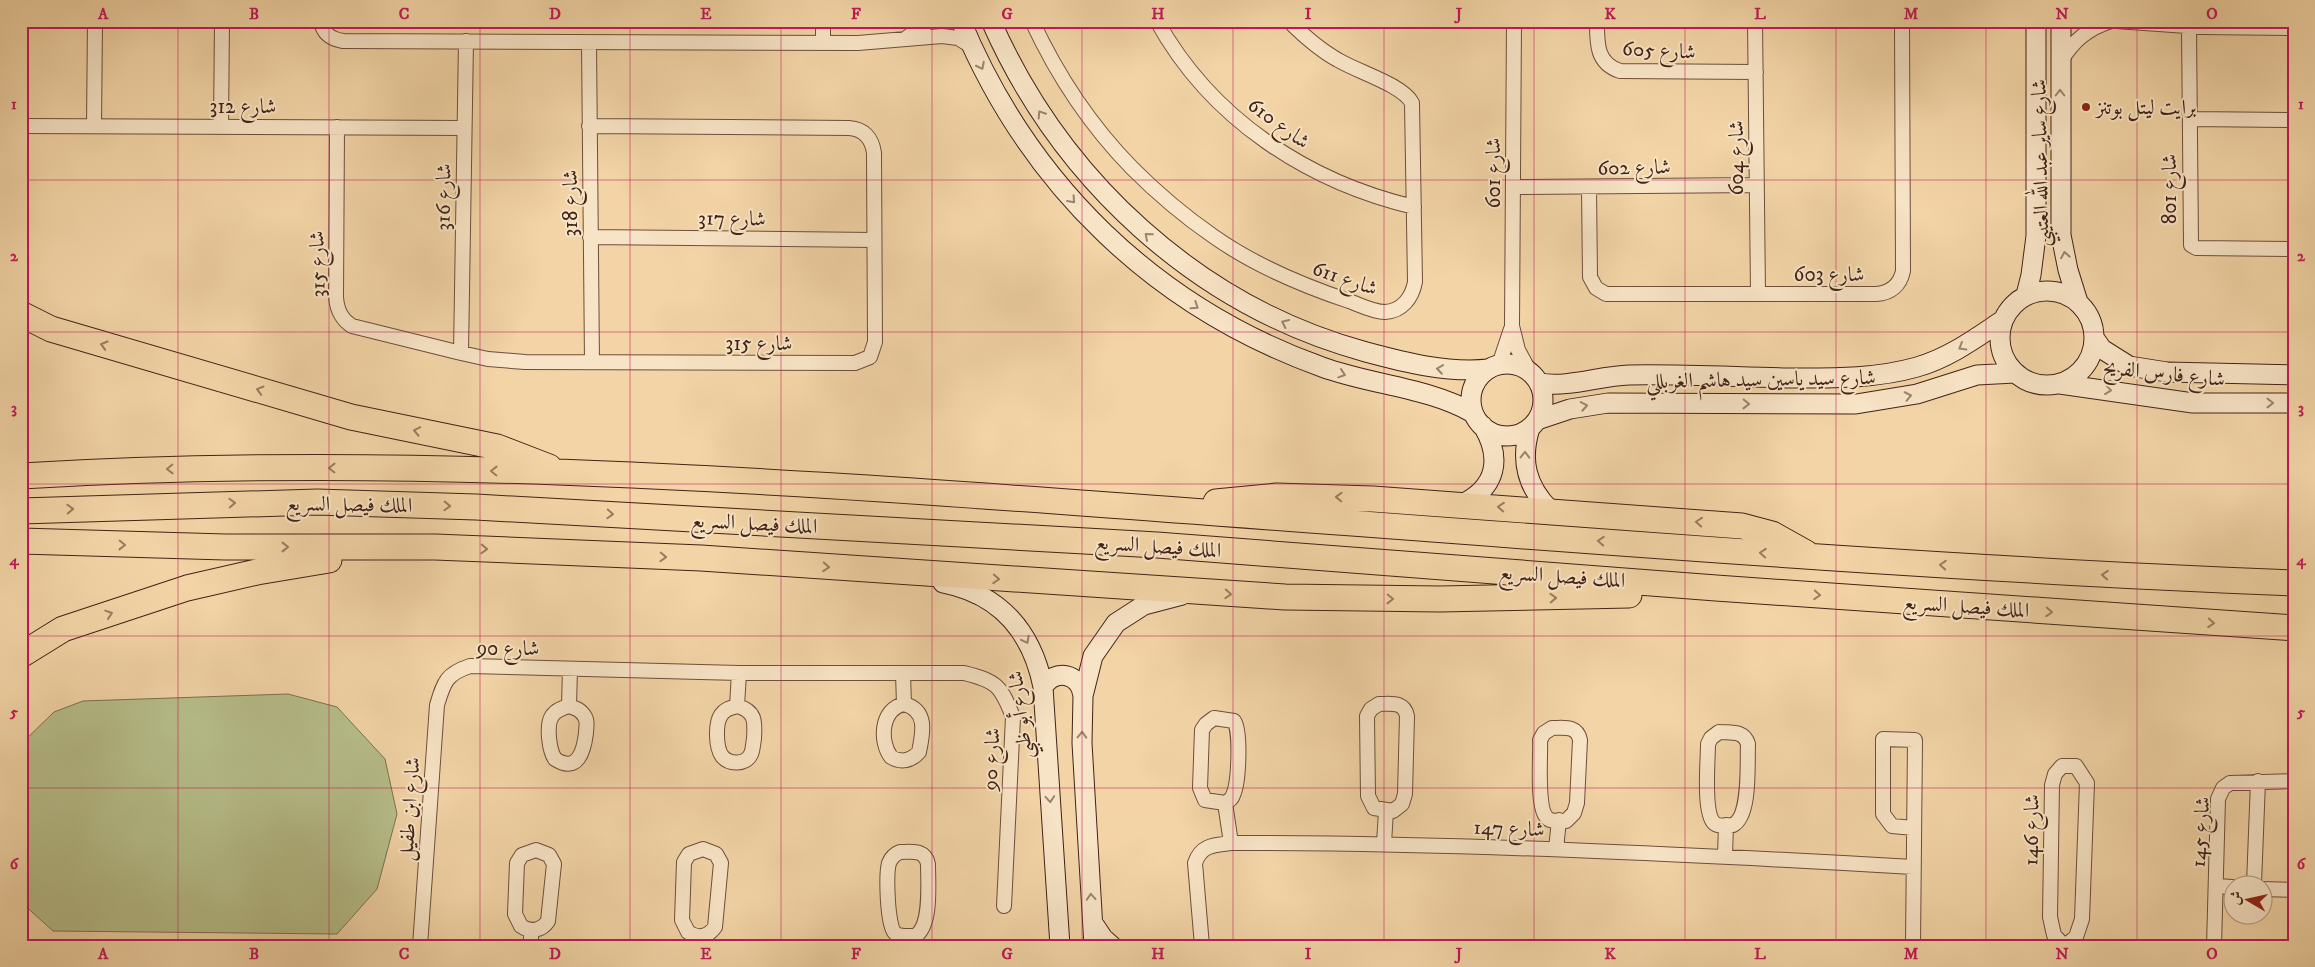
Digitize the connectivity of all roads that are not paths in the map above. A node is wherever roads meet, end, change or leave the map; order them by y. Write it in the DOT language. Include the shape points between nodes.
graph roads {
  1 [pos="95,21"];
  2 [pos="222,21"];
  3 [pos="322,21"];
  4 [pos="823,21"];
  5 [pos="930,21"];
  6 [pos="961,21"];
  7 [pos="991,21"];
  8 [pos="1032,21"];
  9 [pos="1156,21"];
  10 [pos="1289,21"];
  11 [pos="1514,21"];
  12 [pos="1597,21"];
  13 [pos="1755,21"];
  14 [pos="1902,21"];
  15 [pos="2036,21"];
  16 [pos="2061,21"];
  17 [pos="2111,21"];
  18 [pos="2116,21"];
  19 [pos="2189,26"];
  20 [pos="2294,28"];
  21 [pos="904,40"];
  22 [pos="466,41"];
  23 [pos="589,43"];
  24 [pos="823,43"];
  25 [pos="971,46"];
  26 [pos="2060,62"];
  27 [pos="1756,72"];
  28 [pos="2190,119"];
  29 [pos="2294,120"];
  30 [pos="21,126"];
  31 [pos="94,126"];
  32 [pos="221,126"];
  33 [pos="589,126"];
  34 [pos="336,127"];
  35 [pos="464,128"];
  36 [pos="1756,186"];
  37 [pos="1513,188"];
  38 [pos="1589,188"];
  39 [pos="1414,207"];
  40 [pos="590,237"];
  41 [pos="874,240"];
  42 [pos="2294,249"];
  43 [pos="1758,294"];
  44 [pos="2026,295"];
  45 [pos="2078,302"];
  46 [pos="21,314"];
  47 [pos="2003,320"];
  48 [pos="1512,326"];
  49 [pos="2094,339"];
  50 [pos="461,353"];
  51 [pos="592,362"];
  52 [pos="1494,367"];
  53 [pos="2014,373"];
  54 [pos="2294,375"];
  55 [pos="1534,377"];
  56 [pos="2060,384"];
  57 [pos="2294,403"];
  58 [pos="1478,420"];
  59 [pos="1534,424"];
  60 [pos="561,472"];
  61 [pos="21,476"];
  62 [pos="1462,504"];
  63 [pos="1177,510"];
  64 [pos="1550,510"];
  65 [pos="21,511"];
  66 [pos="21,541"];
  67 [pos="435,547"];
  68 [pos="1810,556"];
  69 [pos="2294,568"];
  70 [pos="860,570"];
  71 [pos="2131,576"];
  72 [pos="2294,583"];
  73 [pos="1716,588"];
  74 [pos="1191,592"];
  75 [pos="2258,626"];
  76 [pos="2294,628"];
  77 [pos="2294,634"];
  78 [pos="21,655"];
  79 [pos="570,669"];
  80 [pos="739,673"];
  81 [pos="903,674"];
  82 [pos="448,678"];
  83 [pos="1043,688"];
  84 [pos="1083,696"];
  85 [pos="904,704"];
  86 [pos="569,706"];
  87 [pos="737,706"];
  88 [pos="2258,781"];
  89 [pos="2294,781"];
  90 [pos="1225,803"];
  91 [pos="1386,811"];
  92 [pos="1559,820"];
  93 [pos="1726,825"];
  94 [pos="1914,828"];
  95 [pos="1231,843"];
  96 [pos="1384,843"];
  97 [pos="1556,850"];
  98 [pos="1725,856"];
  99 [pos="1913,867"];
  100 [pos="2254,874"];
  101 [pos="2216,886"];
  102 [pos="2222,886"];
  103 [pos="2272,889"];
  104 [pos="2294,890"];
  105 [pos="1004,906"];
  106 [pos="1093,923"];
  107 [pos="1059,929"];
  108 [pos="532,930"];
  109 [pos="700,941"];
  110 [pos="907,941"];
  111 [pos="420,946"];
  112 [pos="530,946"];
  113 [pos="1046,946"];
  114 [pos="1068,946"];
  115 [pos="1094,946"];
  116 [pos="1112,946"];
  117 [pos="1202,946"];
  118 [pos="1912,946"];
  119 [pos="2065,946"];
  120 [pos="2214,946"];
  1 -- 31 [label="street"];
  2 -- 32 [label="street"];
  3 -- 22 [label="street" via="327,34 343,41"];
  4 -- 24 [label="street"];
  5 -- 21 [label="street"];
  6 -- 25 [label="street"];
  52 -- 7 [label="street, one-way" via="1461,371 1434,368 1313,335 1236,297 1176,259 1128,218 1071,156 1026,90"];
  8 -- 39 [label="street, شارع 611" via="1075,98 1131,167 1192,222 1270,270 1371,309 1394,310 1406,302 1414,290"];
  9 -- 39 [label="street, شارع 610" via="1186,65 1219,103 1277,150 1343,185"];
  10 -- 39 [label="street, شارع 611" via="1336,59 1409,97 1414,109"];
  11 -- 37 [label="street, شارع 601"];
  12 -- 27 [label="street, شارع 605" via="1600,55 1608,65 1620,71"];
  13 -- 27 [label="street, شارع 604"];
  14 -- 43 [label="street, شارع 603" via="1903,271 1899,282 1883,293"];
  15 -- 44 [label="street, شارع ساير عبد الله العتيبي" via="2036,236 2032,275"];
  16 -- 26 [label="street, شارع ساير عبد الله العتيبي"];
  17 -- 26 [label="street" via="2082,35"];
  18 -- 19 [label="street"];
  19 -- 20 [label="street"];
  19 -- 28 [label="street, شارع 801"];
  21 -- 24 [label="street"];
  21 -- 25 [label="street" via="942,36 958,38"];
  22 -- 23 [label="street"];
  22 -- 35 [label="street, شارع 316"];
  23 -- 24 [label="street"];
  23 -- 33 [label="street, شارع 318"];
  25 -- 58 [label="street, one-way" via="1006,111 1055,180 1113,241 1174,292 1223,323 1295,357 1352,377 1444,399"];
  45 -- 26 [label="street, شارع ساير عبد الله العتيبي, one-way" via="2061,235"];
  27 -- 36 [label="street, شارع 604"];
  28 -- 29 [label="street"];
  28 -- 42 [label="street, شارع 801" via="2191,245 2196,248"];
  30 -- 31 [label="street, شارع 312"];
  31 -- 32 [label="street, شارع 312"];
  32 -- 34 [label="street, شارع 312"];
  33 -- 40 [label="street, شارع 318"];
  33 -- 41 [label="street, شارع 315" via="860,130 869,137 873,147"];
  34 -- 35 [label="street, شارع 312"];
  34 -- 50 [label="street, شارع 315" via="338,311 346,322 358,328"];
  35 -- 50 [label="street, شارع 316"];
  36 -- 38 [label="street, شارع 602"];
  36 -- 43 [label="street, شارع 604"];
  37 -- 38 [label="street, شارع 602"];
  37 -- 48 [label="street, شارع 601"];
  38 -- 43 [label="street, شارع 603" via="1590,277 1601,292 1612,295"];
  40 -- 41 [label="street, شارع 317"];
  40 -- 51 [label="street, شارع 318"];
  41 -- 51 [label="street, شارع 315" via="875,342 873,353 865,360 855,363"];
  44 -- 45 [label="street" via="2053,290"];
  44 -- 47 [label="street" via="2012,305"];
  45 -- 49 [label="street" via="2093,325"];
  60 -- 46 [label="highway, one-way" via="497,447 351,417 51,329"];
  47 -- 53 [label="street" via="2000,348"];
  47 -- 55 [label="street, شارع سيد ياسين سيد هاشم الغربللي, one-way" via="1936,360 1871,376 1628,375 1562,385"];
  48 -- 52 [label="street, شارع 601"];
  48 -- 55 [label="street, شارع 601" via="1518,350"];
  49 -- 54 [label="street, شارع فارس الفريح" via="2102,349 2129,366 2167,372"];
  49 -- 56 [label="street" via="2092,354 2085,367"];
  50 -- 51 [label="street, شارع 315" via="516,362"];
  52 -- 55 [label="street" via="1517,365"];
  52 -- 58 [label="street" via="1475,383 1471,393"];
  53 -- 56 [label="street" via="2044,385"];
  59 -- 53 [label="street, شارع سيد ياسين سيد هاشم الغربللي, one-way" via="1570,409 1608,403 1856,404 1917,394 1977,375"];
  55 -- 59 [label="street" via="1543,395 1542,408"];
  56 -- 57 [label="street, شارع فارس الفريح, one-way" via="2193,403"];
  58 -- 59 [label="street" via="1493,434 1506,436 1519,434"];
  58 -- 62 [label="street" via="1491,440 1494,467 1486,486"];
  64 -- 59 [label="street, one-way" via="1532,487 1526,473 1525,450"];
  60 -- 61 [label="highway, الملك فيصل السريع, one-way" via="277,467 114,470"];
  60 -- 63 [label="highway, الملك فيصل السريع" via="814,484"];
  62 -- 63 [label="highway, one-way" via="1278,496 1227,500"];
  64 -- 62 [label="highway, one-way"];
  68 -- 63 [label="highway, الملك فيصل السريع, one-way"];
  68 -- 64 [label="highway, one-way" via="1772,534 1742,526"];
  65 -- 73 [label="highway, الملك فيصل السريع, one-way" via="317,502 476,506 1157,545"];
  66 -- 67 [label="highway, one-way" via="225,547"];
  67 -- 70 [label="highway, one-way" via="701,558"];
  78 -- 67 [label="highway, one-way" via="63,629 187,588 293,565"];
  71 -- 68 [label="highway, الملك فيصل السريع, one-way"];
  69 -- 71 [label="highway"];
  70 -- 74 [label="highway, one-way"];
  70 -- 83 [label="street, شارع أبو ظبي, one-way" via="965,587 995,604 1019,628 1038,664"];
  71 -- 72 [label="highway, الملك فيصل السريع"];
  74 -- 73 [label="highway, one-way" via="1440,599 1582,597"];
  73 -- 75 [label="highway, الملك فيصل السريع, one-way"];
  74 -- 84 [label="street" via="1144,605 1116,624 1093,656"];
  75 -- 76 [label="highway, الملك فيصل السريع"];
  75 -- 77 [label="highway"];
  79 -- 80 [label="street, شارع 90"];
  79 -- 82 [label="street, شارع 90" via="470,666"];
  79 -- 86 [label="street"];
  80 -- 81 [label="street, شارع 90"];
  80 -- 87 [label="street"];
  81 -- 85 [label="street"];
  81 -- 105 [label="street, شارع 90" via="964,673 986,678 1003,693 1013,718"];
  82 -- 111 [label="street, شارع ابن طفيل" via="437,705"];
  83 -- 84 [label="street" via="1050,678 1067,675 1080,685"];
  83 -- 107 [label="street, شارع أبو ظبي, one-way"];
  106 -- 84 [label="street, one-way" via="1082,743"];
  88 -- 89 [label="street, شارع 145"];
  88 -- 100 [label="street"];
  88 -- 101 [label="street, شارع 145" via="2230,783 2223,788 2218,799"];
  90 -- 90 [label="street" via="1233,796 1236,786 1238,731 1234,721 1214,718 1202,730 1200,788 1205,800"];
  90 -- 95 [label="street"];
  91 -- 91 [label="street" via="1397,809 1405,794 1407,716 1399,704 1378,704 1367,716 1368,796 1374,808"];
  91 -- 96 [label="street"];
  92 -- 92 [label="street" via="1570,819 1578,804 1580,740 1572,728 1548,730 1540,740 1541,806 1546,818"];
  92 -- 97 [label="street"];
  93 -- 93 [label="street" via="1737,823 1745,808 1748,744 1739,733 1719,732 1708,744 1708,810 1714,822"];
  93 -- 98 [label="street"];
  94 -- 94 [label="street" via="1915,740 1883,738 1883,814 1892,826"];
  94 -- 99 [label="street"];
  95 -- 96 [label="street, شارع 147"];
  95 -- 117 [label="street, شارع 147" via="1206,848 1198,854 1195,863"];
  96 -- 97 [label="street, شارع 147"];
  97 -- 98 [label="street, شارع 147"];
  98 -- 99 [label="street, شارع 147"];
  99 -- 118 [label="street"];
  101 -- 102 [label="street, شارع 145"];
  101 -- 120 [label="street, شارع 145"];
  103 -- 104 [label="street"];
  106 -- 115 [label="street"];
  106 -- 116 [label="street"];
  107 -- 113 [label="street"];
  107 -- 114 [label="street"];
  108 -- 108 [label="street" via="541,929 548,921 554,864 549,855 536,850 522,854 517,863 515,914 521,926"];
  108 -- 112 [label="street"];
  109 -- 109 [label="street" via="716,928 721,863 716,854 703,849 689,854 684,862 682,920 688,932"];
  110 -- 110 [label="street" via="923,929 926,919 928,864 920,852 896,854 888,864 889,921 895,933"];
  119 -- 119 [label="street, شارع 146" via="2076,937 2082,919 2087,783 2076,766 2062,766 2052,785 2050,917 2054,935"];
}
